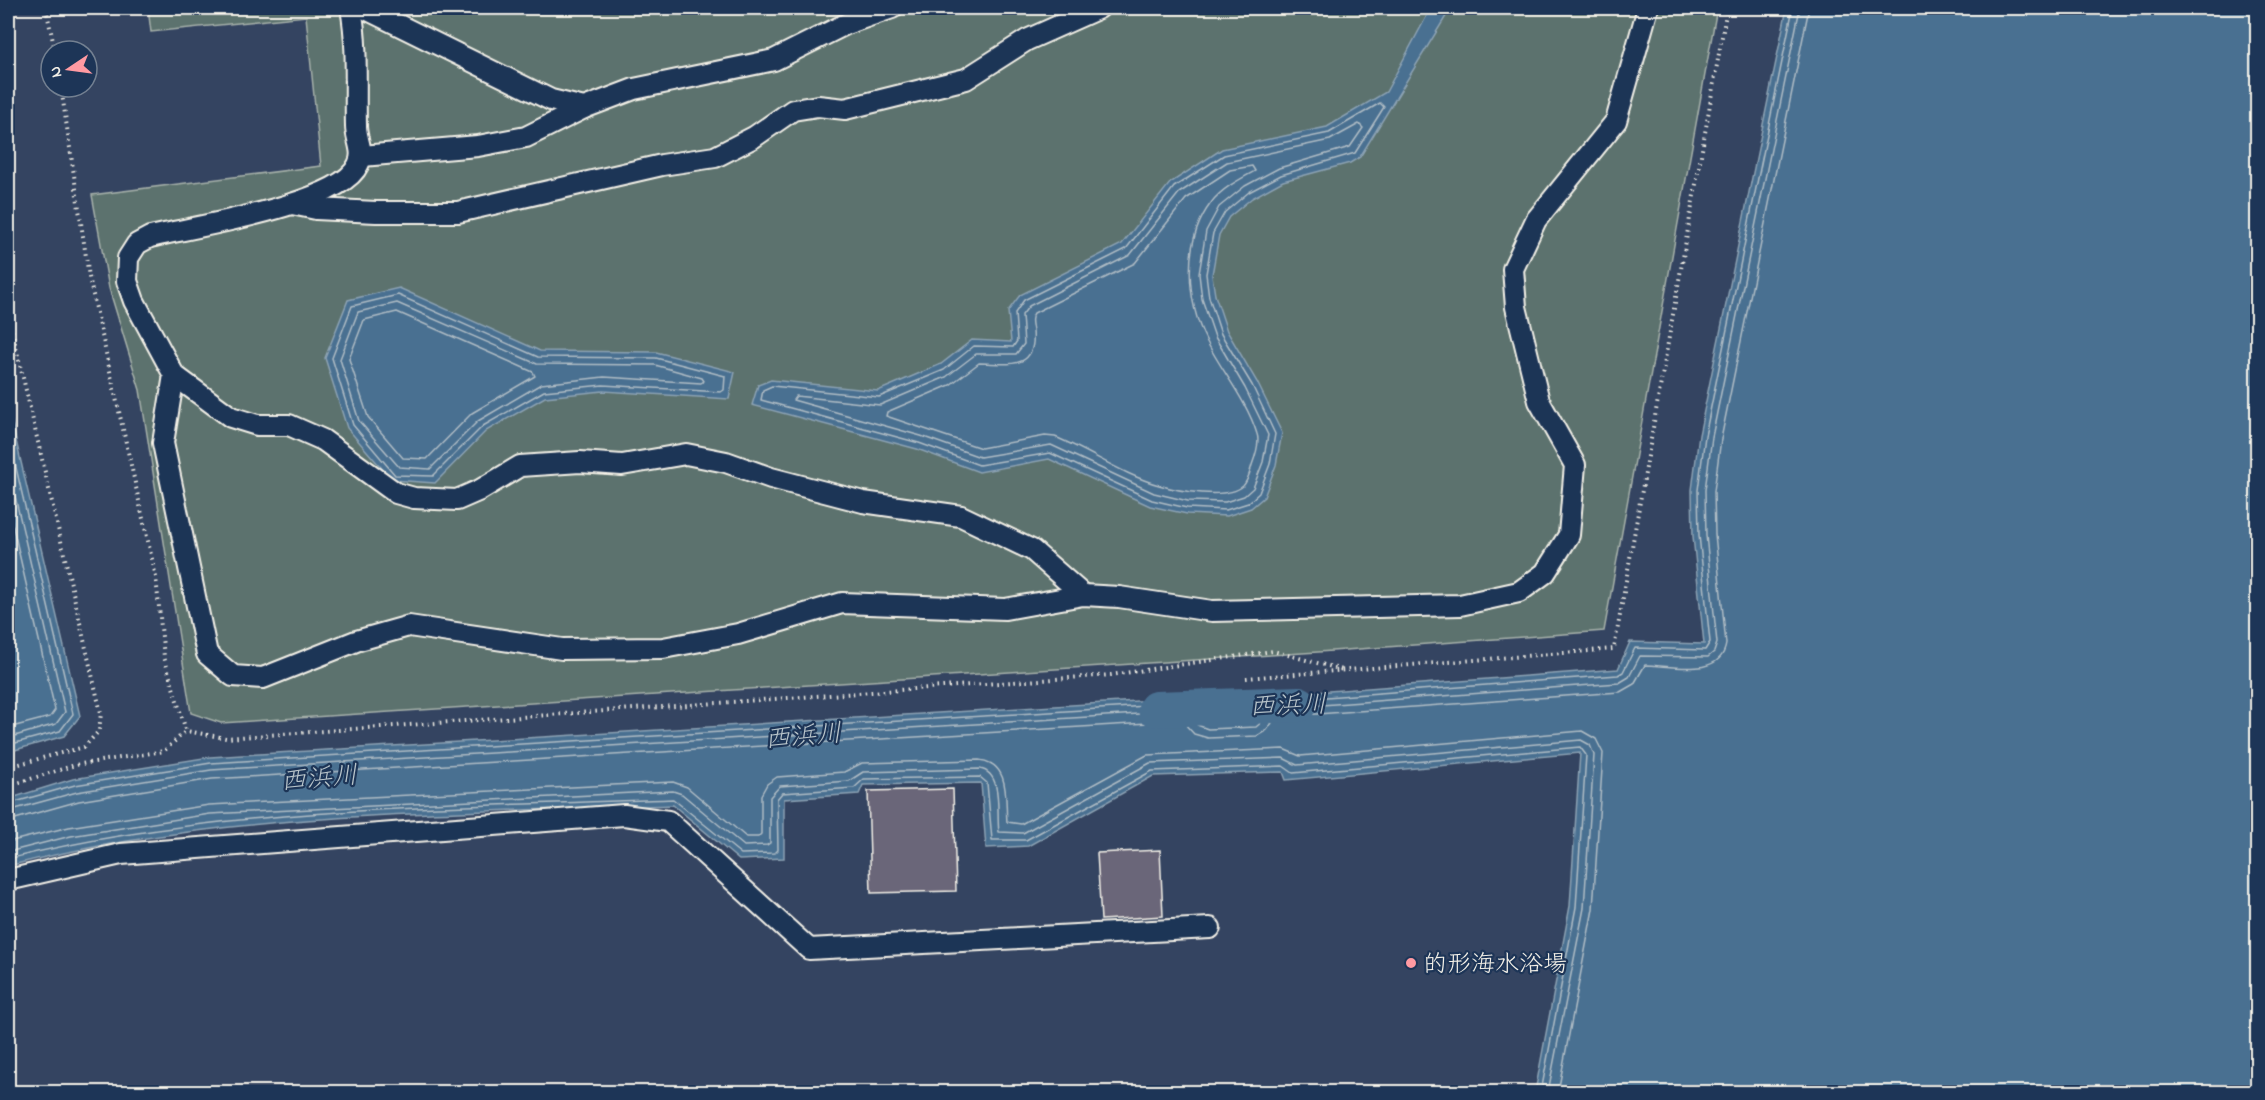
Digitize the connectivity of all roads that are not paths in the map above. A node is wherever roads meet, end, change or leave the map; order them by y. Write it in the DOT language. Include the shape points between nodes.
graph roads {
  1 [pos="351,8"];
  2 [pos="364,8"];
  3 [pos="892,8"];
  4 [pos="1099,8"];
  5 [pos="1648,8"];
  6 [pos="584,108"];
  7 [pos="362,156"];
  8 [pos="292,204"];
  9 [pos="174,375"];
  10 [pos="1083,595"];
  11 [pos="8,880"];
  12 [pos="1210,928"];
  1 -- 7 [label="lane" via="357,42 356,129"];
  2 -- 6 [label="lane" via="551,100"];
  3 -- 6 [label="lane" via="846,24 774,60 634,88"];
  4 -- 8 [label="lane" via="1027,40 966,79 845,109 818,106 793,110 715,157 662,165 458,212 316,209"];
  5 -- 10 [label="lane" via="1616,121 1536,220 1513,269 1516,307 1539,400 1575,465 1569,535 1545,573 1519,592 1460,605 1212,611"];
  6 -- 7 [label="lane" via="526,137 466,147"];
  7 -- 8 [label="lane" via="357,169 343,180"];
  8 -- 9 [label="lane" via="150,237 137,244 128,258 127,281"];
  9 -- 10 [label="lane" via="231,417 257,425 289,425 323,440 396,493 414,498 457,500 520,466 562,462 622,465 686,454 863,502 961,516 1032,550"];
  9 -- 10 [label="lane" via="163,443 207,654 233,676 263,678 356,641 409,626 562,649 663,648 738,634 842,603 1005,609"];
  11 -- 12 [label="lane" via="121,854 624,816 668,821 809,949"];
}
